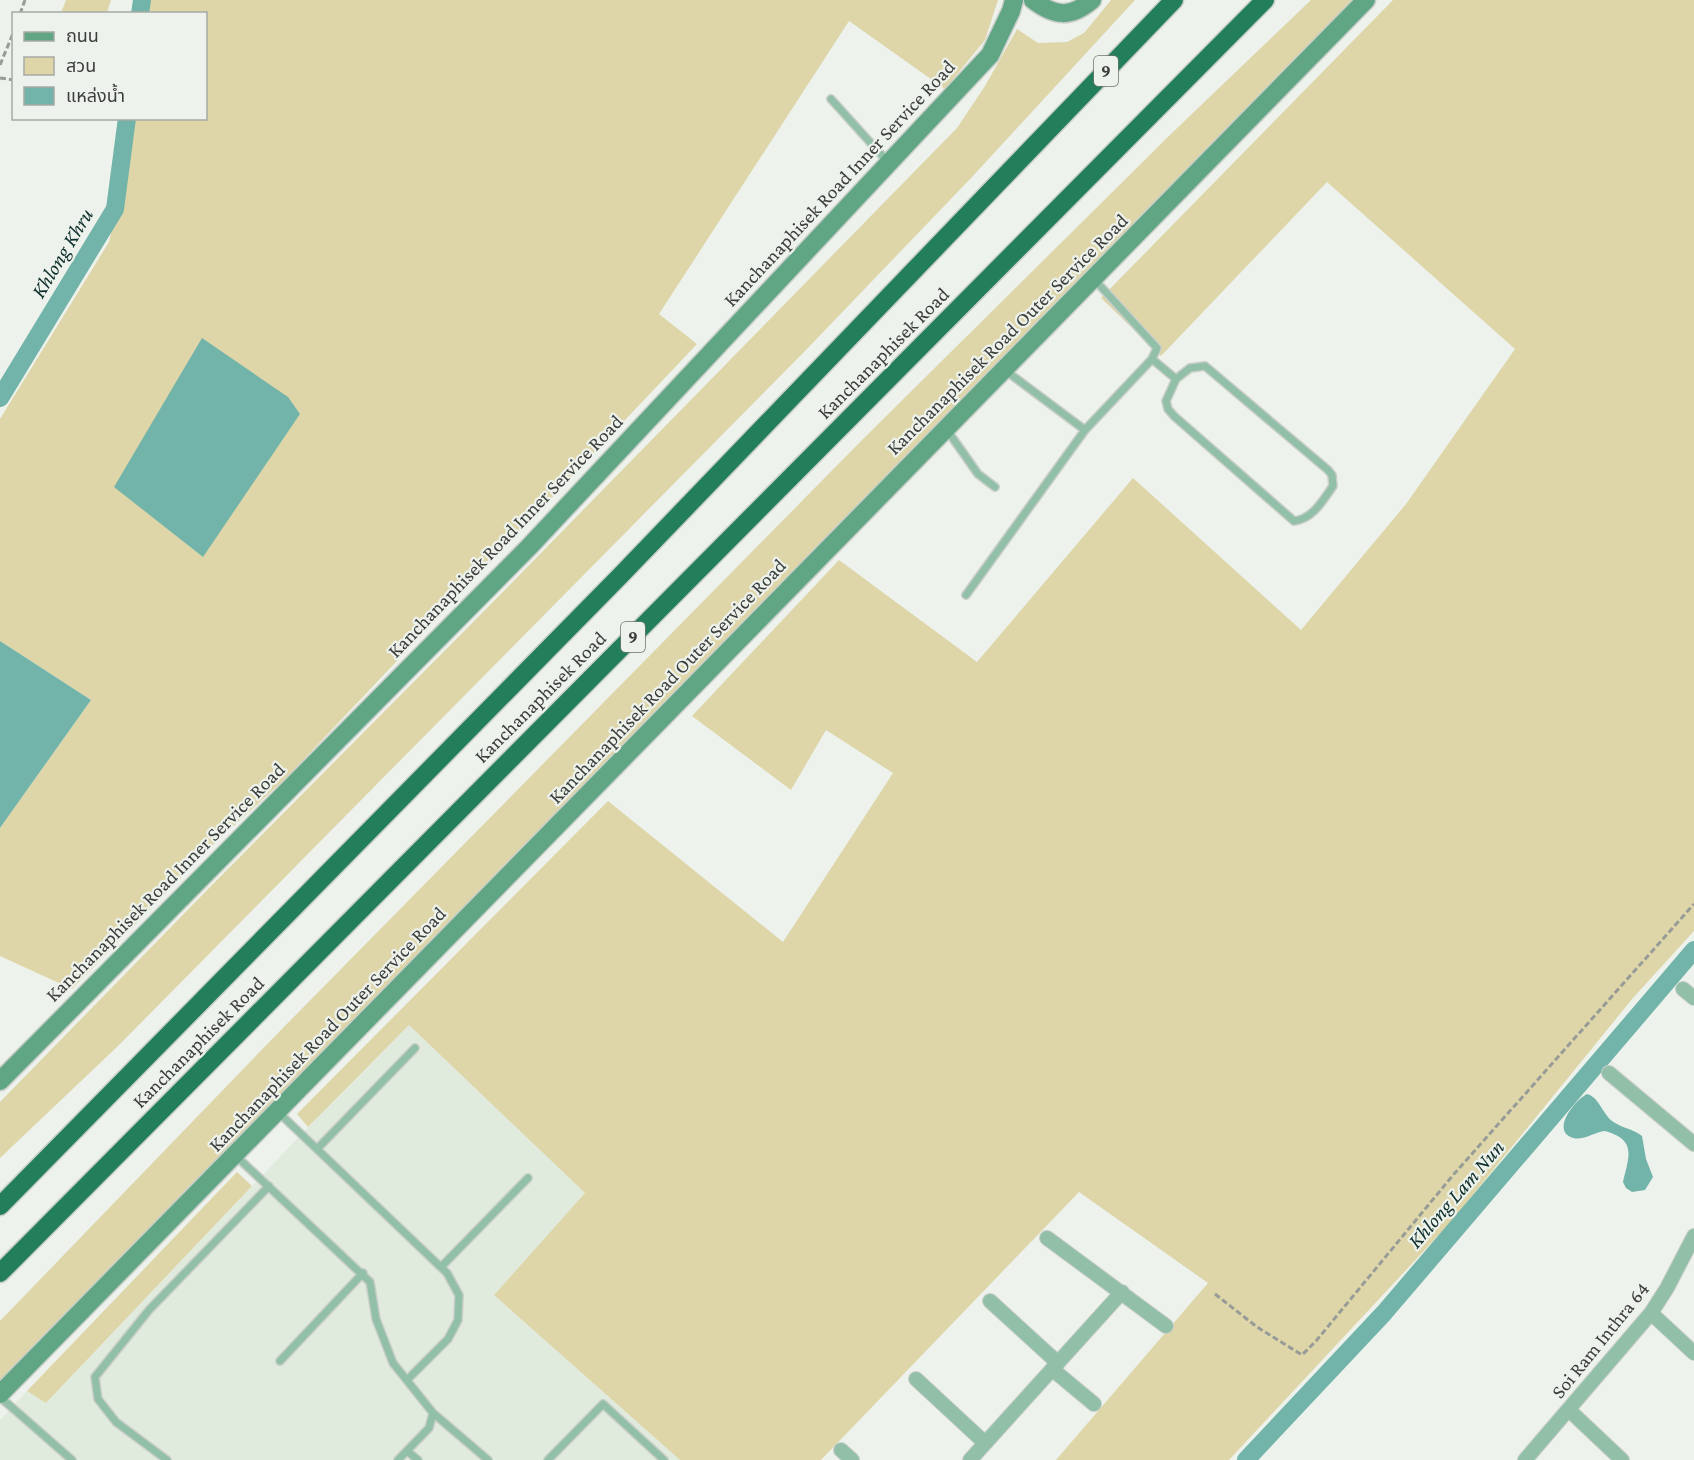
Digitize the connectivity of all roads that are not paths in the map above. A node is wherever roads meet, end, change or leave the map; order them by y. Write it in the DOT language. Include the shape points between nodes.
graph roads {
  1 [pos="1014,0"];
  2 [pos="1033,0"];
  3 [pos="1092,0"];
  4 [pos="1173,0"];
  5 [pos="1265,0"];
  6 [pos="1366,0"];
  7 [pos="831,99"];
  8 [pos="888,163"];
  9 [pos="1093,278"];
  10 [pos="1152,359"];
  11 [pos="1004,369"];
  12 [pos="1176,379"];
  13 [pos="945,428"];
  14 [pos="1085,430"];
  15 [pos="995,487"];
  16 [pos="966,595"];
  17 [pos="416,1048"];
  18 [pos="1609,1073"];
  19 [pos="0,1081"];
  20 [pos="277,1112"];
  21 [pos="1694,1144"];
  22 [pos="317,1149"];
  23 [pos="235,1155"];
  24 [pos="528,1178"];
  25 [pos="269,1186"];
  26 [pos="0,1206"];
  27 [pos="1694,1236"];
  28 [pos="1047,1238"];
  29 [pos="441,1267"];
  30 [pos="0,1273"];
  31 [pos="363,1273"];
  32 [pos="1122,1293"];
  33 [pos="990,1301"];
  34 [pos="1651,1313"];
  35 [pos="1166,1326"];
  36 [pos="1694,1353"];
  37 [pos="280,1361"];
  38 [pos="1055,1366"];
  39 [pos="916,1379"];
  40 [pos="407,1380"];
  41 [pos="0,1396"];
  42 [pos="1094,1404"];
  43 [pos="1569,1410"];
  44 [pos="433,1413"];
  45 [pos="985,1443"];
  46 [pos="841,1450"];
  47 [pos="407,1451"];
  48 [pos="976,1458"];
  49 [pos="72,1460"];
  50 [pos="167,1460"];
  51 [pos="398,1460"];
  52 [pos="418,1460"];
  53 [pos="488,1460"];
  54 [pos="548,1460"];
  55 [pos="664,1460"];
  56 [pos="852,1460"];
  57 [pos="1525,1460"];
  58 [pos="1622,1460"];
  1 -- 8 [label="main road, Kanchanaphisek Road Inner Service Road" via="990,55"];
  2 -- 3 [label="main road" via="1065,14 1076,12"];
  4 -- 26 [label="highway, Kanchanaphisek Road / 9" via="621,575"];
  5 -- 30 [label="highway, Kanchanaphisek Road / 9"];
  6 -- 9 [label="main road, Kanchanaphisek Road Outer Service Road"];
  7 -- 8 [label="lane"];
  8 -- 19 [label="main road, Kanchanaphisek Road Inner Service Road" via="529,547"];
  9 -- 10 [label="lane" via="1157,348"];
  9 -- 11 [label="main road, Kanchanaphisek Road Outer Service Road"];
  10 -- 12 [label="lane"];
  10 -- 14 [label="lane"];
  11 -- 13 [label="main road, Kanchanaphisek Road Outer Service Road"];
  11 -- 14 [label="lane"];
  12 -- 12 [label="lane" via="1190,368 1205,366 1328,470 1333,486 1315,512 1294,522 1174,416 1166,400"];
  13 -- 15 [label="lane" via="978,474"];
  13 -- 20 [label="main road, Kanchanaphisek Road Outer Service Road"];
  14 -- 16 [label="lane"];
  17 -- 22 [label="lane"];
  18 -- 21 [label="street"];
  20 -- 22 [label="lane"];
  20 -- 23 [label="main road, Kanchanaphisek Road Outer Service Road"];
  22 -- 29 [label="lane"];
  23 -- 25 [label="lane"];
  23 -- 41 [label="main road, Kanchanaphisek Road Outer Service Road"];
  24 -- 29 [label="lane"];
  25 -- 31 [label="lane"];
  25 -- 50 [label="lane" via="149,1310 95,1377 98,1399 116,1422"];
  27 -- 34 [label="street, Soi Ram Inthra 64"];
  28 -- 32 [label="street"];
  29 -- 40 [label="lane" via="459,1295 458,1320 448,1339"];
  31 -- 37 [label="lane"];
  31 -- 40 [label="lane" via="370,1282 376,1319 393,1363"];
  32 -- 35 [label="street"];
  32 -- 38 [label="street"];
  33 -- 38 [label="street"];
  34 -- 36 [label="street"];
  34 -- 43 [label="street, Soi Ram Inthra 64"];
  38 -- 42 [label="street"];
  38 -- 45 [label="street"];
  39 -- 45 [label="street"];
  40 -- 44 [label="lane"];
  41 -- 49 [label="lane"];
  43 -- 57 [label="street, Soi Ram Inthra 64"];
  43 -- 58 [label="street"];
  44 -- 47 [label="lane" via="429,1428"];
  44 -- 53 [label="lane"];
  45 -- 48 [label="street"];
  46 -- 56 [label="street"];
  47 -- 51 [label="lane"];
  47 -- 52 [label="lane"];
  54 -- 55 [label="lane" via="603,1404"];
}
